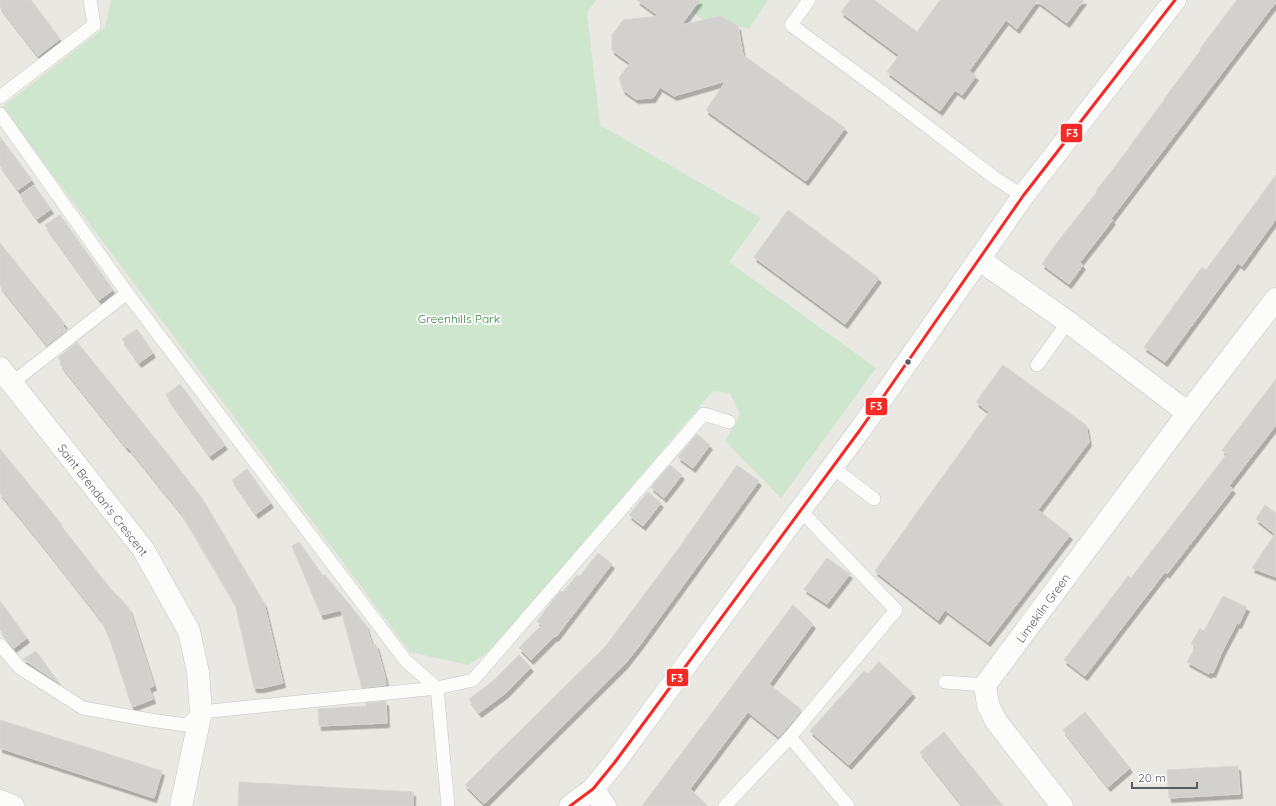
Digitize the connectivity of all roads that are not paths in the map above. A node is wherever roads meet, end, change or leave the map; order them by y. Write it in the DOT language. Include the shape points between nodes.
graph roads {
  1 [pos="90,0"];
  2 [pos="809,0"];
  3 [pos="1175,0"];
  4 [pos="0,97"];
  5 [pos="0,114"];
  6 [pos="1023,196"];
  7 [pos="980,259"];
  8 [pos="127,293"];
  9 [pos="1276,299"];
  10 [pos="1068,322"];
  11 [pos="1037,365"];
  12 [pos="6,375"];
  13 [pos="1188,413"];
  14 [pos="729,422"];
  15 [pos="832,467"];
  16 [pos="874,499"];
  17 [pos="801,509"];
  18 [pos="0,645"];
  19 [pos="945,682"];
  20 [pos="985,685"];
  21 [pos="437,688"];
  22 [pos="201,712"];
  23 [pos="790,738"];
  24 [pos="599,798"];
  25 [pos="0,802"];
  26 [pos="13,806"];
  27 [pos="181,806"];
  28 [pos="448,806"];
  29 [pos="570,806"];
  30 [pos="725,806"];
  31 [pos="848,806"];
  32 [pos="1062,806"];
  1 -- 4 [label="lane" via="94,25"];
  2 -- 6 [label="lane" via="791,25 995,178"];
  3 -- 6 [label="street"];
  5 -- 8 [label="lane"];
  6 -- 7 [label="street"];
  7 -- 10 [label="street"];
  7 -- 15 [label="street" via="879,405"];
  8 -- 12 [label="lane"];
  8 -- 21 [label="lane" via="406,661"];
  9 -- 13 [label="street, Limekiln Green"];
  10 -- 11 [label="lane"];
  10 -- 13 [label="street"];
  12 -- 22 [label="street, Saint Brendan's Crescent" via="143,549 189,631 198,672"];
  13 -- 20 [label="street, Limekiln Green"];
  14 -- 21 [label="lane" via="704,414 473,680"];
  15 -- 16 [label="lane"];
  15 -- 17 [label="street"];
  17 -- 23 [label="lane" via="896,610"];
  17 -- 24 [label="street" via="620,756"];
  18 -- 22 [label="lane" via="20,668 83,708 186,725"];
  19 -- 20 [label="lane"];
  20 -- 32 [label="street" via="988,705 996,722"];
  21 -- 22 [label="lane"];
  21 -- 28 [label="lane"];
  22 -- 27 [label="street, Saint Brendan's Crescent"];
  23 -- 30 [label="lane"];
  23 -- 31 [label="lane"];
  24 -- 29 [label="street"];
  25 -- 26 [label="street"];
}
